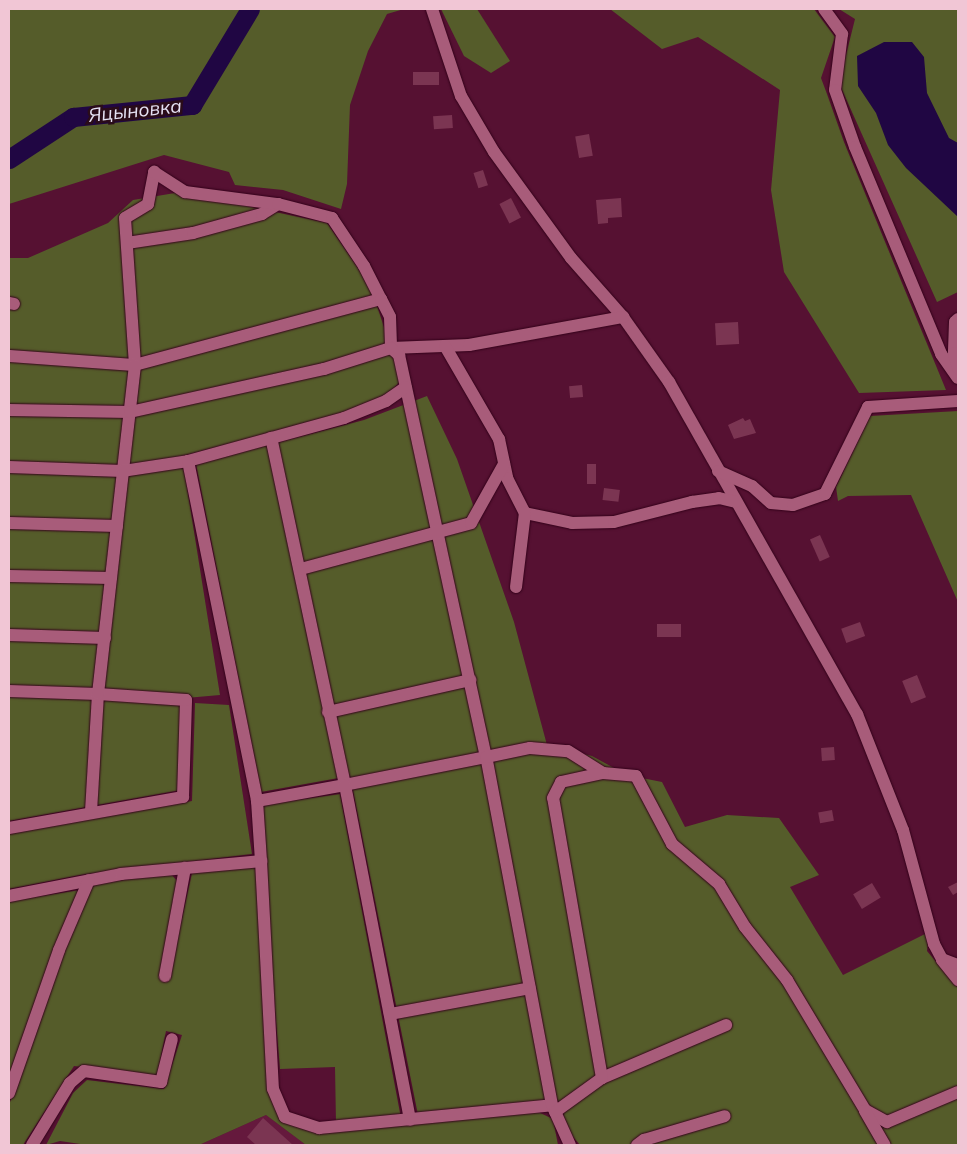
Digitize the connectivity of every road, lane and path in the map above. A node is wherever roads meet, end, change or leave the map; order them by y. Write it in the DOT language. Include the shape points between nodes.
graph roads {
  1 [pos="432,9"];
  2 [pos="824,9"];
  3 [pos="278,204"];
  4 [pos="127,243"];
  5 [pos="381,299"];
  6 [pos="623,317"];
  7 [pos="958,319"];
  8 [pos="445,346"];
  9 [pos="391,348"];
  10 [pos="9,356"];
  11 [pos="135,365"];
  12 [pos="958,368"];
  13 [pos="958,378"];
  14 [pos="406,386"];
  15 [pos="958,401"];
  16 [pos="9,410"];
  17 [pos="130,412"];
  18 [pos="271,438"];
  19 [pos="188,460"];
  20 [pos="504,464"];
  21 [pos="9,467"];
  22 [pos="124,471"];
  23 [pos="718,471"];
  24 [pos="736,502"];
  25 [pos="525,513"];
  26 [pos="9,523"];
  27 [pos="117,526"];
  28 [pos="439,533"];
  29 [pos="301,568"];
  30 [pos="9,576"];
  31 [pos="111,578"];
  32 [pos="516,587"];
  33 [pos="9,635"];
  34 [pos="105,638"];
  35 [pos="470,680"];
  36 [pos="9,691"];
  37 [pos="98,694"];
  38 [pos="328,712"];
  39 [pos="486,757"];
  40 [pos="603,773"];
  41 [pos="345,785"];
  42 [pos="257,801"];
  43 [pos="91,813"];
  44 [pos="9,828"];
  45 [pos="261,861"];
  46 [pos="186,868"];
  47 [pos="89,880"];
  48 [pos="9,896"];
  49 [pos="942,959"];
  50 [pos="958,965"];
  51 [pos="164,976"];
  52 [pos="958,980"];
  53 [pos="530,988"];
  54 [pos="390,1014"];
  55 [pos="726,1025"];
  56 [pos="172,1040"];
  57 [pos="602,1078"];
  58 [pos="958,1092"];
  59 [pos="9,1093"];
  60 [pos="554,1109"];
  61 [pos="865,1110"];
  62 [pos="725,1116"];
  63 [pos="410,1120"];
  64 [pos="32,1145"];
  65 [pos="570,1145"];
  66 [pos="637,1145"];
  67 [pos="885,1145"];
  1 -- 6 [label="street" via="461,96 494,152 571,258"];
  2 -- 13 [label="street" via="842,34 835,90 855,147 941,354"];
  3 -- 4 [label="street" via="262,214 193,233"];
  3 -- 4 [label="street" via="185,192 154,172 148,204 126,218"];
  3 -- 5 [label="street" via="332,218 364,266"];
  4 -- 11 [label="street"];
  5 -- 9 [label="street" via="390,317"];
  5 -- 11 [label="street"];
  6 -- 8 [label="street" via="469,345"];
  6 -- 23 [label="street" via="668,382"];
  7 -- 12 [label="street" via="955,322 954,353"];
  8 -- 9 [label="street"];
  8 -- 20 [label="street" via="499,439"];
  9 -- 14 [label="street" via="399,356"];
  9 -- 17 [label="street" via="324,369"];
  10 -- 11 [label="street"];
  11 -- 17 [label="street"];
  14 -- 18 [label="street" via="386,401 344,418"];
  14 -- 28 [label="street"];
  15 -- 23 [label="street" via="868,407 825,494 793,505 772,503 752,486"];
  16 -- 17 [label="street"];
  17 -- 22 [label="street"];
  18 -- 19 [label="street"];
  18 -- 29 [label="street"];
  19 -- 22 [label="street"];
  19 -- 42 [label="street"];
  20 -- 25 [label="street" via="507,478"];
  20 -- 28 [label="street" via="471,523"];
  21 -- 22 [label="street"];
  22 -- 27 [label="street"];
  23 -- 24 [label="street"];
  24 -- 25 [label="street" via="719,498 692,502 614,522 572,523"];
  24 -- 49 [label="street" via="857,714 903,830 934,944"];
  25 -- 32 [label="street"];
  26 -- 27 [label="street"];
  27 -- 31 [label="street"];
  28 -- 29 [label="street"];
  28 -- 35 [label="street"];
  29 -- 38 [label="street"];
  30 -- 31 [label="street"];
  31 -- 34 [label="street"];
  33 -- 34 [label="street"];
  34 -- 37 [label="street"];
  35 -- 38 [label="street"];
  35 -- 39 [label="street"];
  36 -- 37 [label="street"];
  37 -- 43 [label="street"];
  37 -- 43 [label="street" via="186,700 183,797"];
  38 -- 41 [label="street"];
  39 -- 40 [label="street" via="530,748 568,751"];
  39 -- 41 [label="street"];
  39 -- 53 [label="street"];
  40 -- 57 [label="street" via="562,782 553,798"];
  40 -- 61 [label="street" via="636,776 672,844 719,884 745,927 787,980"];
  41 -- 42 [label="street"];
  41 -- 54 [label="street"];
  42 -- 45 [label="street"];
  43 -- 44 [label="street"];
  45 -- 46 [label="street"];
  45 -- 63 [label="street" via="273,1089 286,1117 320,1128"];
  46 -- 47 [label="street"];
  46 -- 51 [label="street"];
  47 -- 48 [label="street"];
  47 -- 59 [label="street" via="59,950"];
  49 -- 50 [label="street"];
  49 -- 52 [label="street"];
  53 -- 54 [label="street"];
  53 -- 60 [label="street"];
  54 -- 63 [label="street"];
  55 -- 57 [label="street"];
  56 -- 64 [label="street" via="161,1082 84,1071 70,1083"];
  57 -- 60 [label="street"];
  58 -- 61 [label="street" via="886,1122"];
  60 -- 63 [label="street"];
  60 -- 65 [label="street"];
  61 -- 67 [label="street"];
  62 -- 66 [label="street" via="644,1140"];
}
